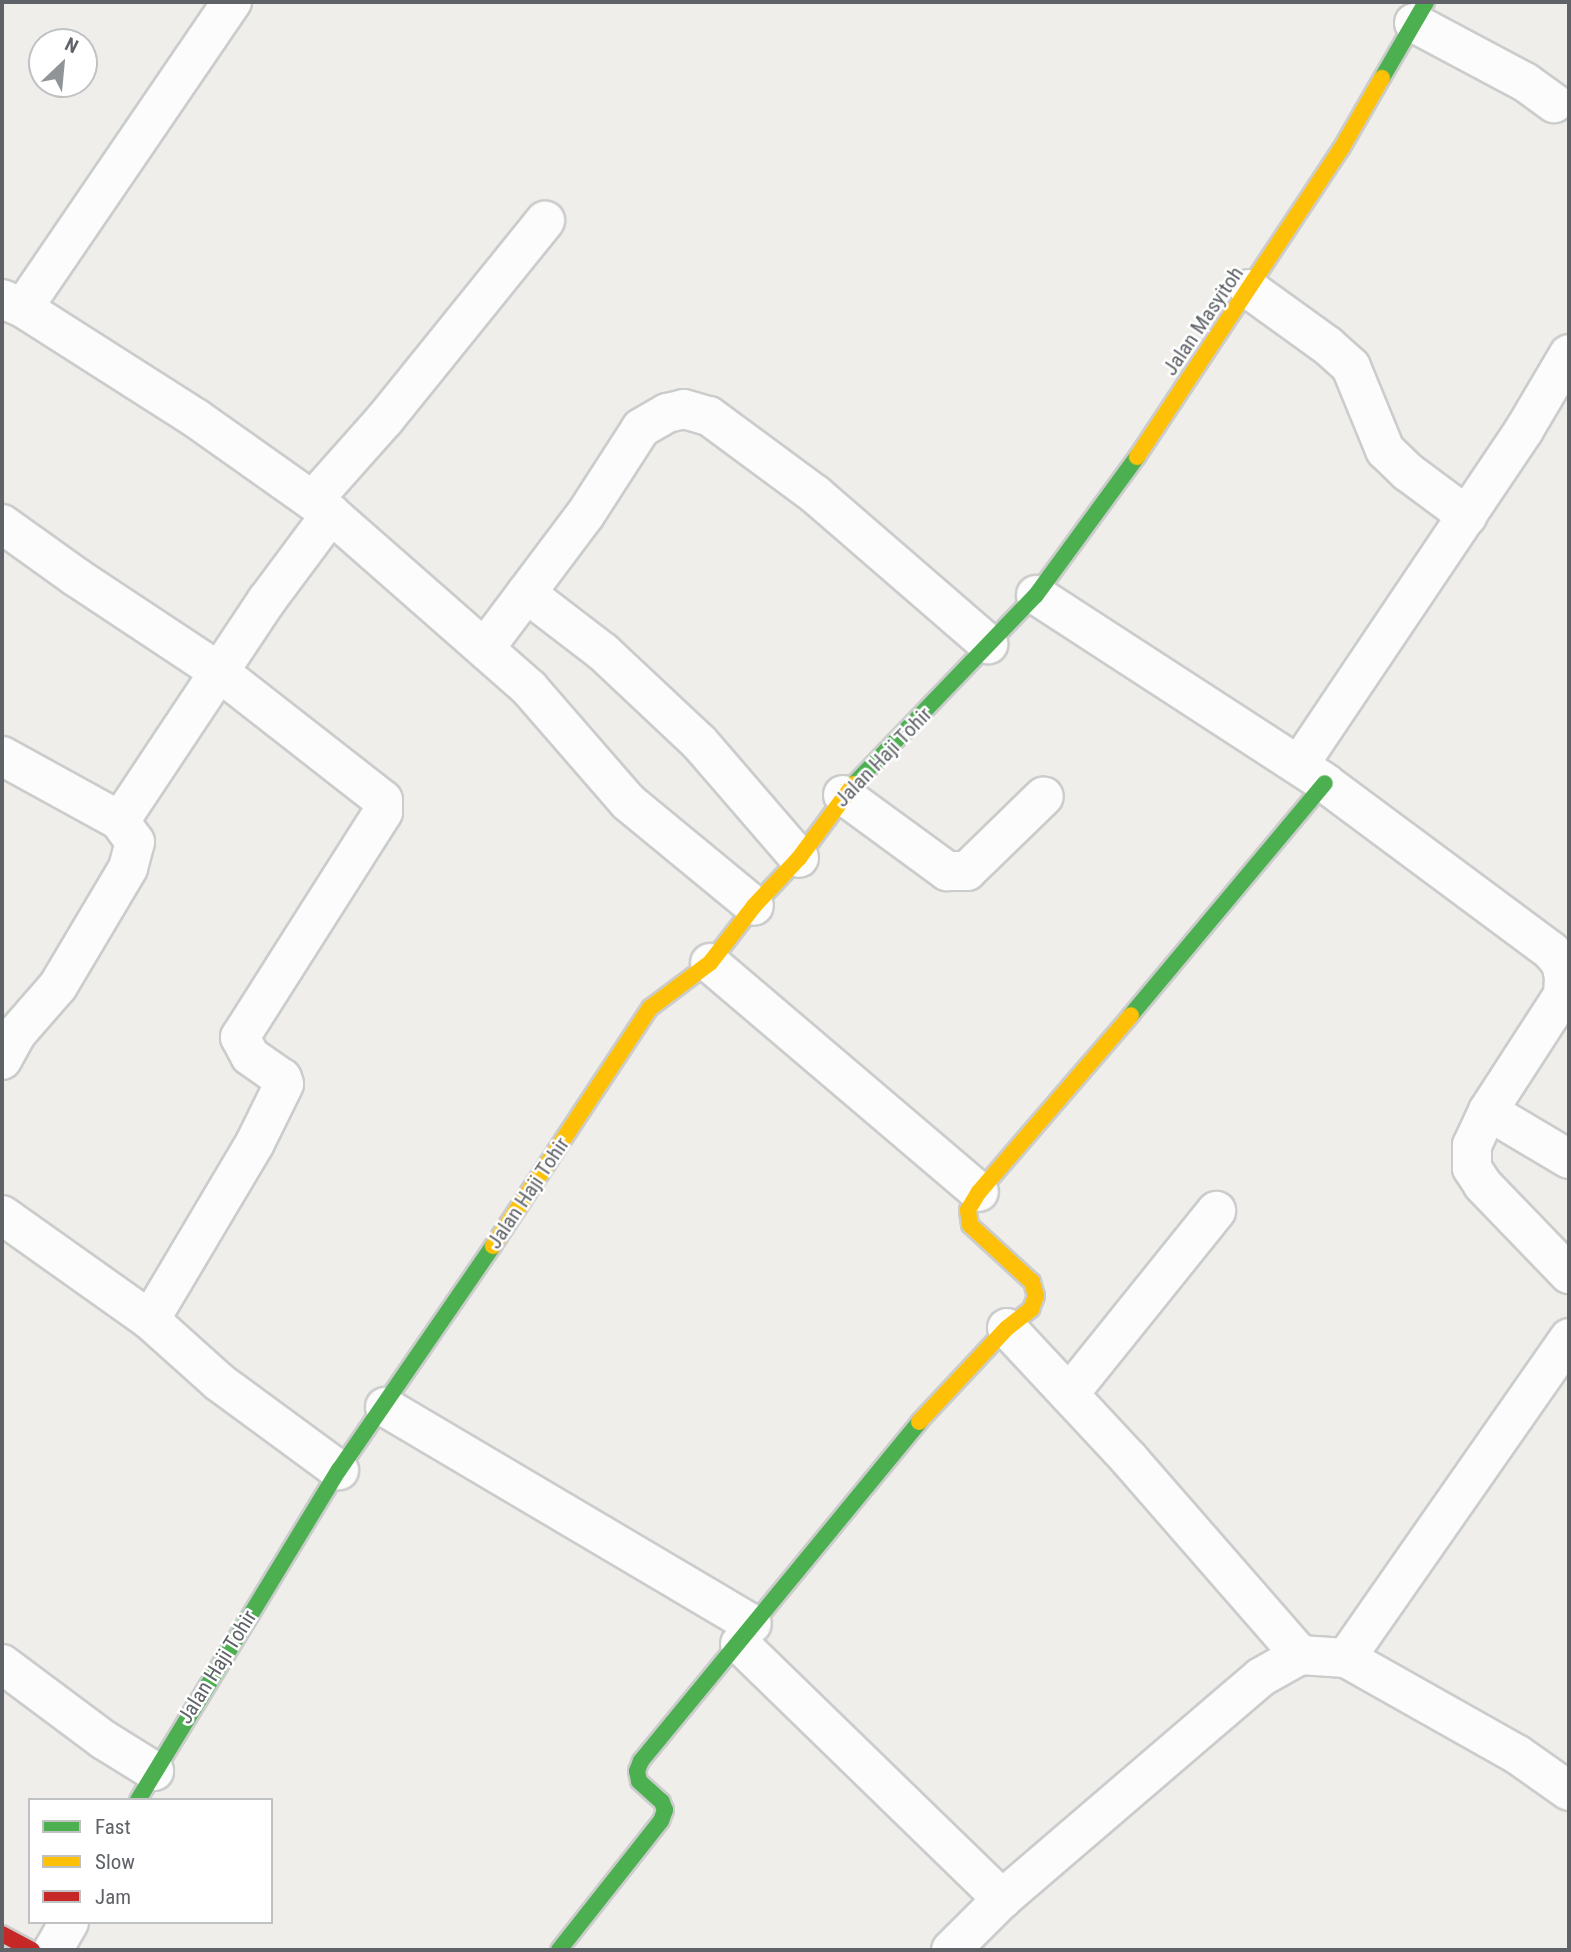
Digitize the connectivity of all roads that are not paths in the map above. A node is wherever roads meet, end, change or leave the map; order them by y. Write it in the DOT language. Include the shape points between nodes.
graph roads {
  1 [pos="232,2"];
  2 [pos="1417,8"];
  3 [pos="1554,103"];
  4 [pos="545,221"];
  5 [pos="1249,289"];
  6 [pos="12,303"];
  7 [pos="1569,354"];
  8 [pos="322,507"];
  9 [pos="1468,516"];
  10 [pos="2,524"];
  11 [pos="526,593"];
  12 [pos="1036,595"];
  13 [pos="988,644"];
  14 [pos="485,648"];
  15 [pos="218,671"];
  16 [pos="2,756"];
  17 [pos="1312,774"];
  18 [pos="843,795"];
  19 [pos="1044,796"];
  20 [pos="120,821"];
  21 [pos="799,858"];
  22 [pos="754,906"];
  23 [pos="710,962"];
  24 [pos="2,1060"];
  25 [pos="1488,1111"];
  26 [pos="1569,1159"];
  27 [pos="979,1192"];
  28 [pos="1216,1211"];
  29 [pos="2,1215"];
  30 [pos="1569,1274"];
  31 [pos="150,1320"];
  32 [pos="1007,1328"];
  33 [pos="1569,1338"];
  34 [pos="1069,1394"];
  35 [pos="385,1407"];
  36 [pos="339,1470"];
  37 [pos="746,1634"];
  38 [pos="1300,1655"];
  39 [pos="1346,1658"];
  40 [pos="2,1664"];
  41 [pos="146,1786"];
  42 [pos="1569,1791"];
  43 [pos="1002,1899"];
  44 [pos="68,1924"];
  45 [pos="2,1934"];
  46 [pos="32,1950"];
  47 [pos="53,1950"];
  48 [pos="559,1950"];
  49 [pos="951,1950"];
  1 -- 6 [label="street"];
  2 -- 3 [label="street"];
  2 -- 5 [label="street, Jalan Masyitoh" via="1341,149"];
  4 -- 8 [label="street" via="385,419"];
  5 -- 9 [label="street" via="1351,367 1385,450"];
  5 -- 12 [label="street, Jalan Masyitoh" via="1125,475"];
  6 -- 8 [label="street" via="197,419"];
  7 -- 9 [label="street"];
  8 -- 14 [label="street"];
  8 -- 15 [label="street"];
  9 -- 17 [label="street"];
  10 -- 15 [label="street"];
  11 -- 13 [label="street" via="585,515 641,428 667,412 684,409 709,416 816,495"];
  11 -- 14 [label="street"];
  11 -- 21 [label="street" via="603,652 699,742"];
  12 -- 13 [label="street, Jalan Masyitoh"];
  12 -- 17 [label="street"];
  13 -- 18 [label="street, Jalan Haji Tohir"];
  14 -- 22 [label="street" via="529,688 628,802"];
  15 -- 20 [label="street"];
  15 -- 31 [label="street" via="383,800 383,812 240,1037 250,1056 282,1077 284,1084 255,1143"];
  16 -- 20 [label="street"];
  17 -- 25 [label="street" via="1551,951 1561,963 1563,995"];
  17 -- 27 [label="street" via="1208,926"];
  18 -- 19 [label="street" via="947,871 967,872"];
  18 -- 21 [label="street, Jalan Haji Tohir"];
  20 -- 24 [label="street" via="135,842 128,868 58,986 17,1033"];
  21 -- 22 [label="street, Jalan Haji Tohir"];
  22 -- 23 [label="street, Jalan Haji Tohir"];
  23 -- 27 [label="street"];
  23 -- 35 [label="street, Jalan Haji Tohir" via="650,1008"];
  25 -- 26 [label="street"];
  25 -- 30 [label="street" via="1472,1146 1472,1168"];
  27 -- 32 [label="street" via="968,1210 970,1224 1034,1289 1031,1309"];
  28 -- 34 [label="street"];
  29 -- 31 [label="street"];
  31 -- 36 [label="street" via="219,1382"];
  32 -- 34 [label="street"];
  32 -- 37 [label="street" via="920,1421"];
  33 -- 39 [label="street"];
  34 -- 38 [label="street"];
  35 -- 36 [label="street, Jalan Haji Tohir"];
  35 -- 37 [label="street"];
  36 -- 41 [label="street, Jalan Haji Tohir"];
  37 -- 43 [label="street"];
  37 -- 48 [label="street" via="641,1761 639,1781 662,1802 662,1821"];
  38 -- 39 [label="street"];
  38 -- 43 [label="street" via="1261,1677"];
  39 -- 42 [label="street" via="1518,1755"];
  40 -- 41 [label="street" via="104,1741"];
  43 -- 49 [label="street"];
  44 -- 47 [label="street"];
  45 -- 46 [label="street"];
}
